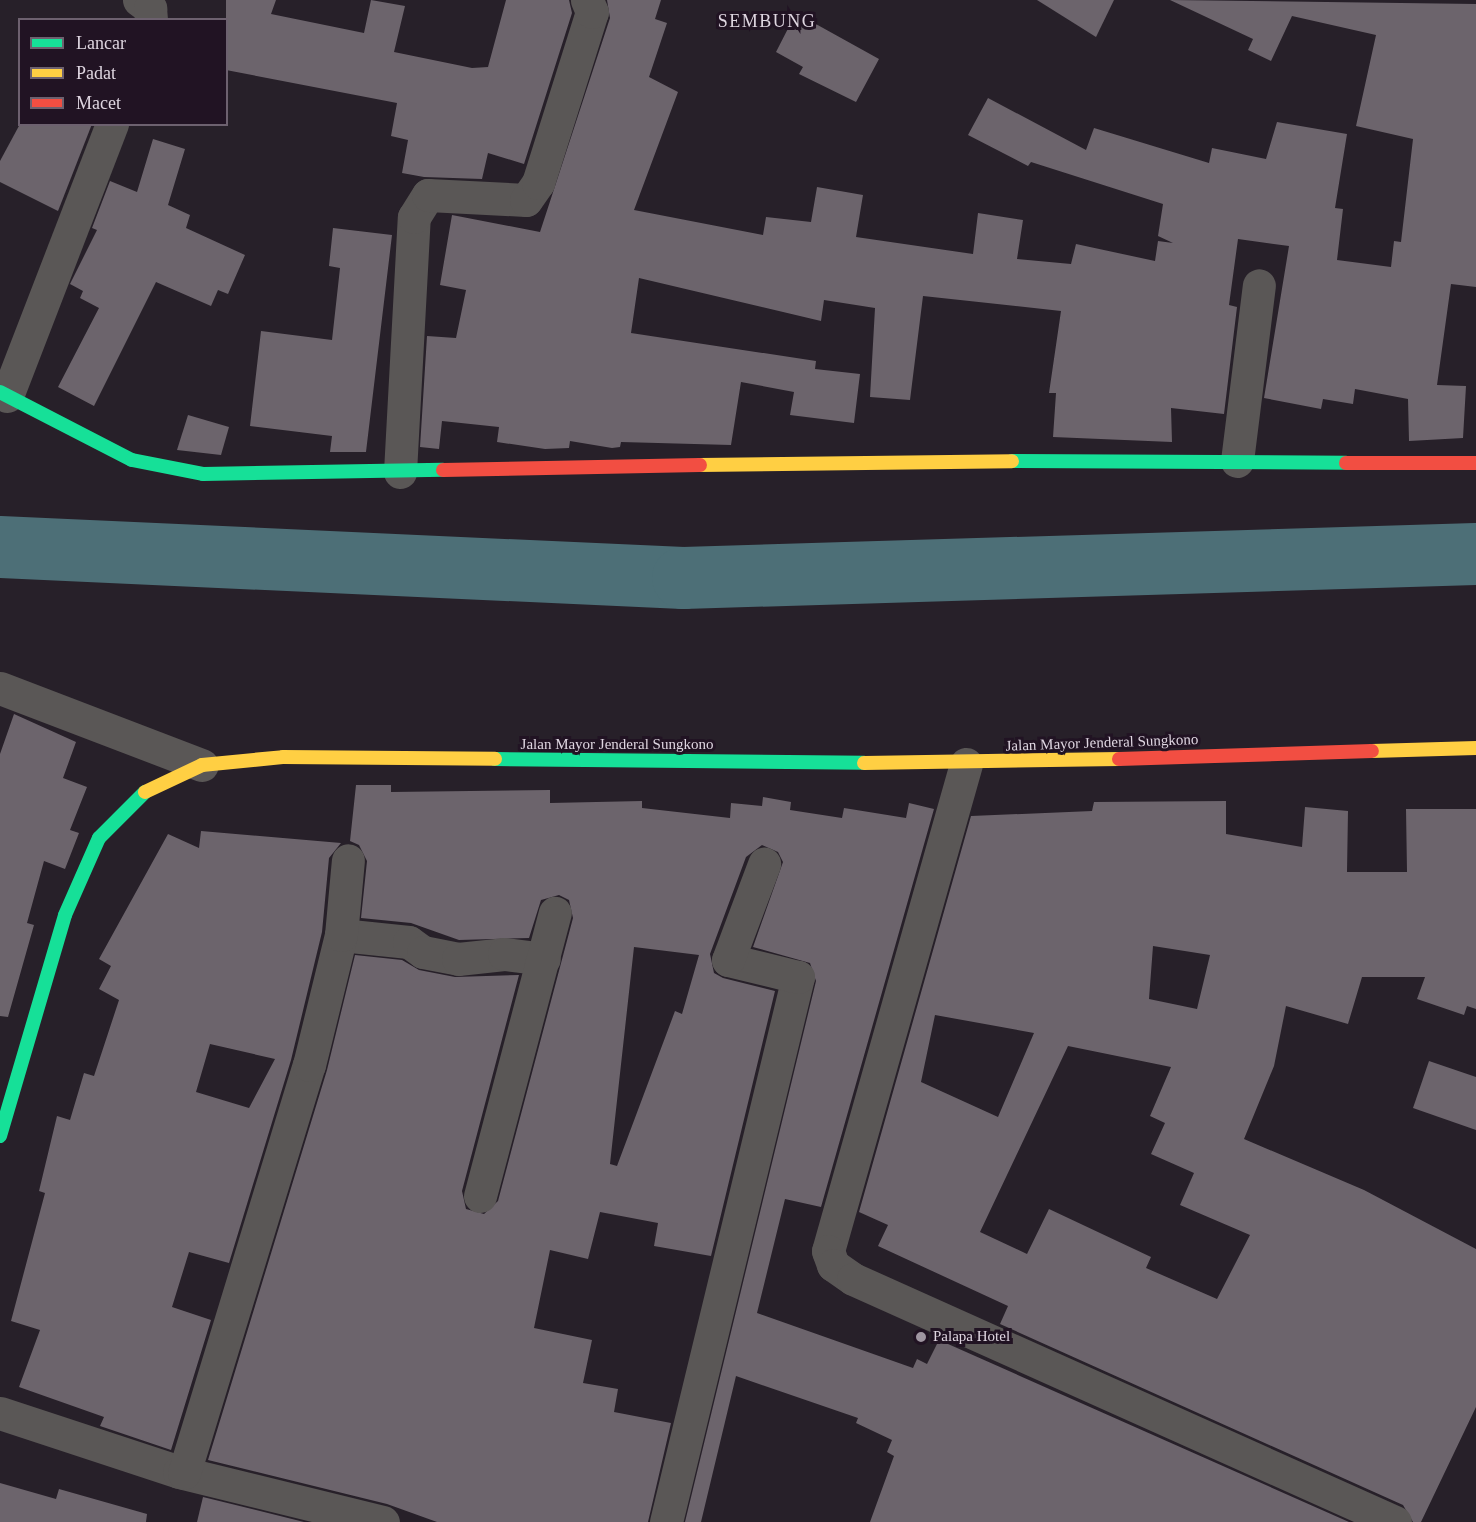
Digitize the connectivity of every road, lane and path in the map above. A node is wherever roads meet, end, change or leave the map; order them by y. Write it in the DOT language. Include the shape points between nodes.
graph roads {
  1 [pos="139,0"];
  2 [pos="587,0"];
  3 [pos="151,18"];
  4 [pos="111,126"];
  5 [pos="1259,285"];
  6 [pos="4,394"];
  7 [pos="1237,461"];
  8 [pos="1476,464"];
  9 [pos="400,472"];
  10 [pos="0,688"];
  11 [pos="1476,748"];
  12 [pos="966,764"];
  13 [pos="202,765"];
  14 [pos="348,860"];
  15 [pos="764,864"];
  16 [pos="555,913"];
  17 [pos="341,935"];
  18 [pos="544,959"];
  19 [pos="0,1136"];
  20 [pos="480,1196"];
  21 [pos="0,1413"];
  22 [pos="183,1473"];
  23 [pos="382,1522"];
  24 [pos="666,1522"];
  25 [pos="1395,1522"];
  1 -- 3 [label="street" via="150,8"];
  2 -- 9 [label="street" via="592,12 538,183 526,200 428,195 414,217"];
  4 -- 6 [label="street"];
  5 -- 7 [label="street"];
  6 -- 9 [label="main road" via="132,460 171,469 285,476"];
  7 -- 8 [label="main road"];
  7 -- 9 [label="main road" via="669,463"];
  10 -- 13 [label="street"];
  11 -- 12 [label="main road, Jalan Mayor Jenderal Sungkono"];
  12 -- 13 [label="main road, Jalan Mayor Jenderal Sungkono" via="283,757"];
  12 -- 25 [label="street" via="828,1251 833,1265 853,1280"];
  13 -- 19 [label="main road, Jalan Mayor Jenderal Sungkono" via="136,796 99,838 65,915"];
  14 -- 17 [label="street"];
  15 -- 24 [label="street" via="728,960 798,977"];
  16 -- 18 [label="street"];
  17 -- 18 [label="street" via="409,942 423,952 458,959 504,954"];
  17 -- 22 [label="street" via="309,1065"];
  18 -- 20 [label="street"];
  21 -- 22 [label="street"];
  22 -- 23 [label="street"];
}
